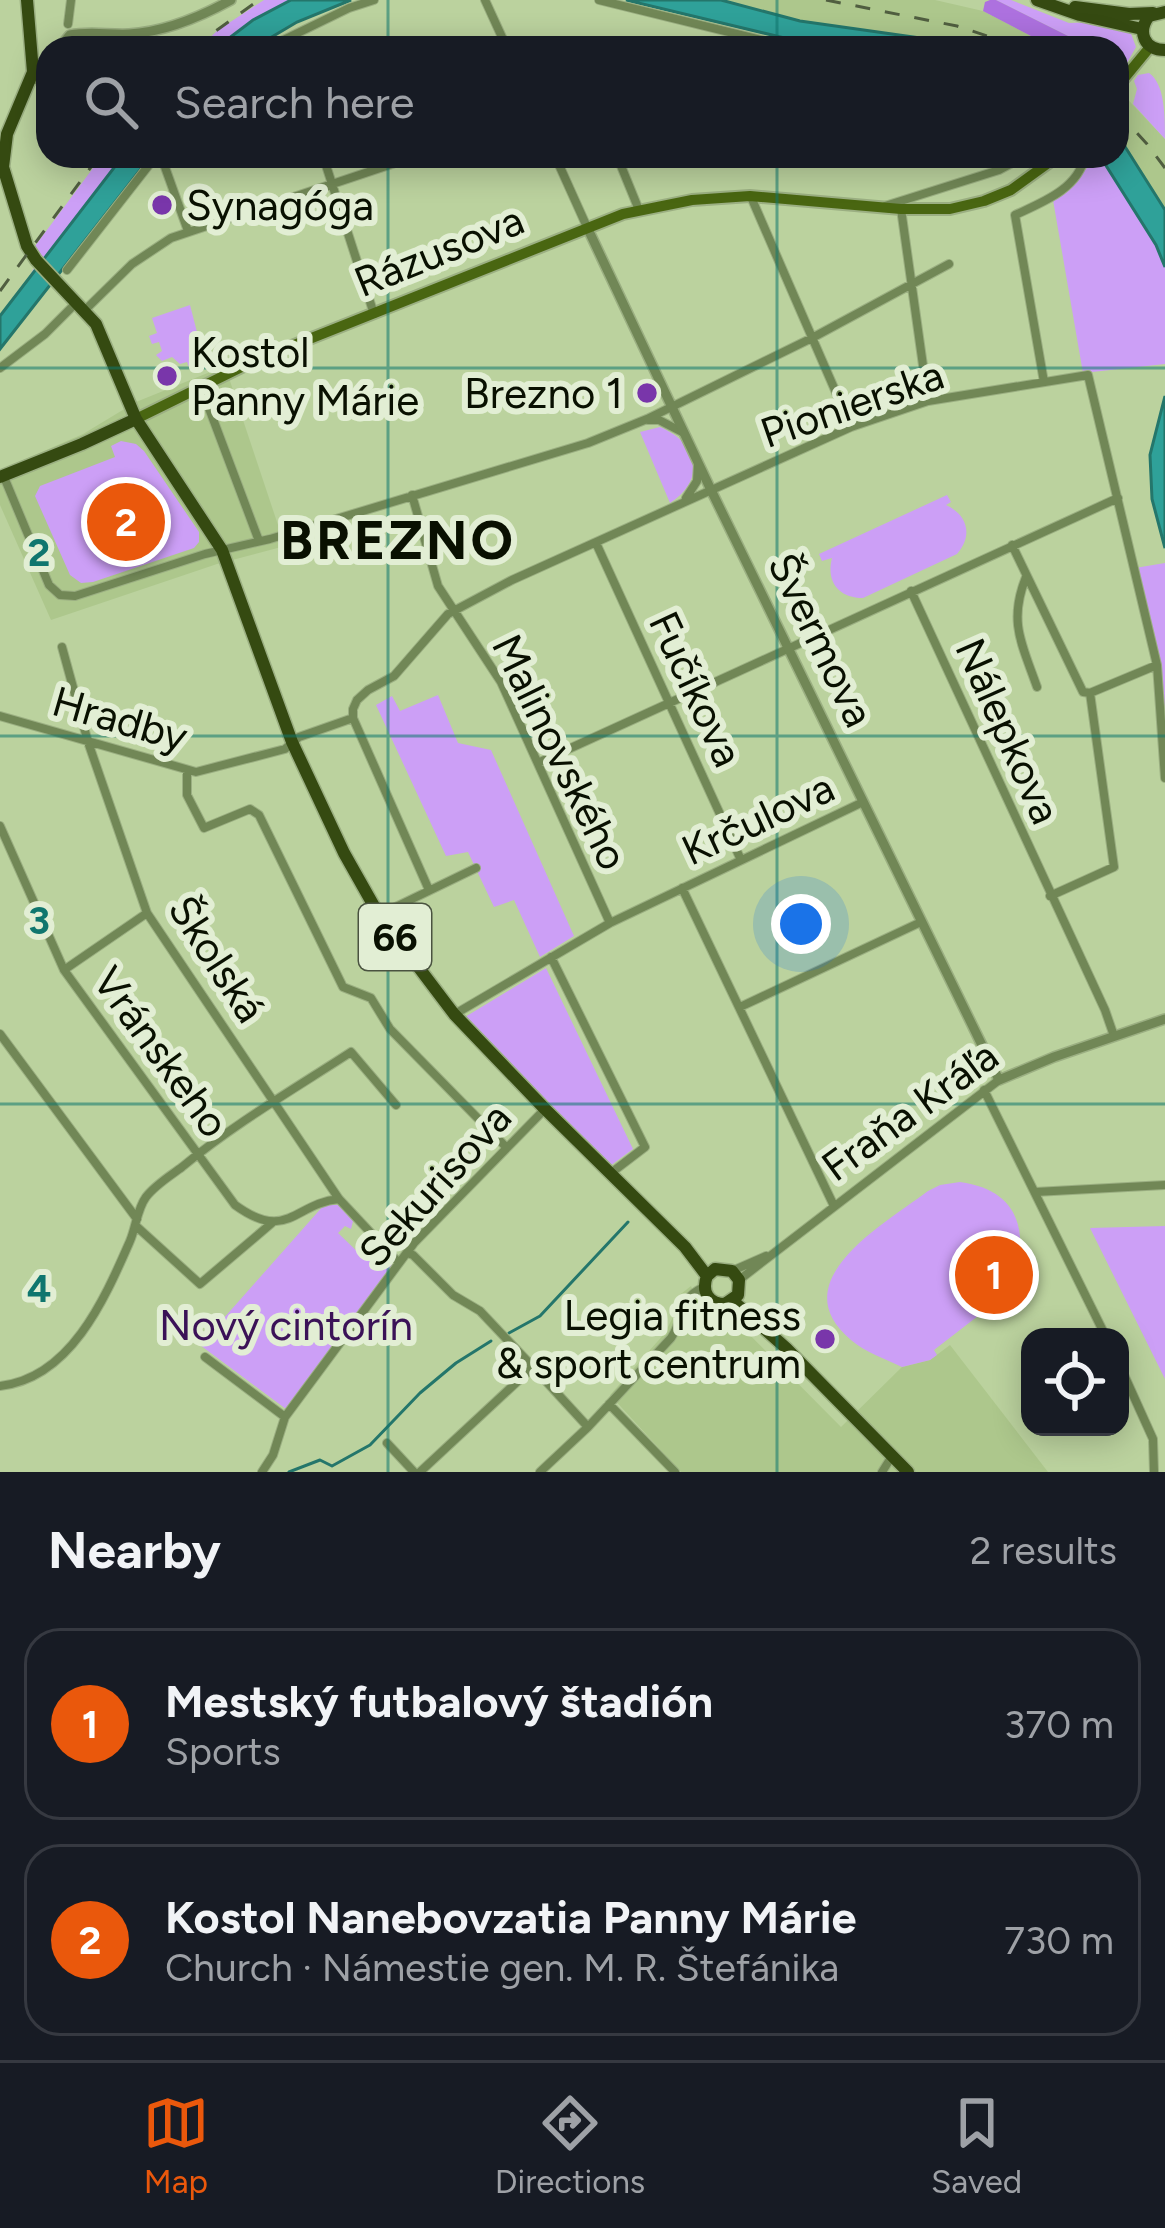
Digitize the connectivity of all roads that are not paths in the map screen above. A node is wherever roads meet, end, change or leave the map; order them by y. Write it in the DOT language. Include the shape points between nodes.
graph roads {
  1 [pos="27,0"];
  2 [pos="71,0"];
  3 [pos="231,0"];
  4 [pos="374,0"];
  5 [pos="485,0"];
  6 [pos="598,0"];
  7 [pos="1036,0"];
  8 [pos="1062,7"];
  9 [pos="1159,12"];
  10 [pos="69,29"];
  11 [pos="1142,29"];
  12 [pos="65,36"];
  13 [pos="298,36"];
  14 [pos="502,36"];
  15 [pos="745,36"];
  16 [pos="1161,50"];
  17 [pos="1129,72"];
  18 [pos="36,79"];
  19 [pos="31,80"];
  20 [pos="5,125"];
  21 [pos="149,168"];
  22 [pos="164,168"];
  23 [pos="328,168"];
  24 [pos="381,168"];
  25 [pos="560,168"];
  26 [pos="622,168"];
  27 [pos="1003,168"];
  28 [pos="1042,168"];
  29 [pos="1081,168"];
  30 [pos="334,184"];
  31 [pos="4,187"];
  32 [pos="750,196"];
  33 [pos="884,206"];
  34 [pos="8,209"];
  35 [pos="901,209"];
  36 [pos="639,210"];
  37 [pos="587,227"];
  38 [pos="188,231"];
  39 [pos="949,264"];
  40 [pos="67,270"];
  41 [pos="912,283"];
  42 [pos="80,307"];
  43 [pos="374,314"];
  44 [pos="812,338"];
  45 [pos="0,368"];
  46 [pos="1044,382"];
  47 [pos="201,387"];
  48 [pos="928,401"];
  49 [pos="673,406"];
  50 [pos="136,419"];
  51 [pos="647,419"];
  52 [pos="851,427"];
  53 [pos="686,434"];
  54 [pos="698,462"];
  55 [pos="2,476"];
  56 [pos="711,490"];
  57 [pos="412,495"];
  58 [pos="1118,498"];
  59 [pos="678,505"];
  60 [pos="259,541"];
  61 [pos="596,543"];
  62 [pos="1012,545"];
  63 [pos="222,550"];
  64 [pos="1027,576"];
  65 [pos="911,591"];
  66 [pos="454,610"];
  67 [pos="62,647"];
  68 [pos="788,647"];
  69 [pos="1157,665"];
  70 [pos="1037,687"];
  71 [pos="1090,693"];
  72 [pos="670,704"];
  73 [pos="0,716"];
  74 [pos="353,718"];
  75 [pos="88,742"];
  76 [pos="292,742"];
  77 [pos="538,764"];
  78 [pos="188,771"];
  79 [pos="1165,778"];
  80 [pos="863,802"];
  81 [pos="0,826"];
  82 [pos="741,860"];
  83 [pos="476,868"];
  84 [pos="682,887"];
  85 [pos="429,890"];
  86 [pos="1050,896"];
  87 [pos="147,913"];
  88 [pos="380,915"];
  89 [pos="921,922"];
  90 [pos="610,923"];
  91 [pos="551,957"];
  92 [pos="64,970"];
  93 [pos="740,1007"];
  94 [pos="454,1014"];
  95 [pos="1165,1019"];
  96 [pos="0,1034"];
  97 [pos="1114,1036"];
  98 [pos="999,1080"];
  99 [pos="984,1090"];
  100 [pos="275,1102"];
  101 [pos="396,1105"];
  102 [pos="545,1109"];
  103 [pos="506,1148"];
  104 [pos="197,1154"];
  105 [pos="610,1174"];
  106 [pos="1165,1185"];
  107 [pos="1035,1192"];
  108 [pos="339,1199"];
  109 [pos="834,1206"];
  110 [pos="274,1221"];
  111 [pos="137,1223"];
  112 [pos="407,1253"];
  113 [pos="399,1263"];
  114 [pos="708,1282"];
  115 [pos="736,1286"];
  116 [pos="1102,1328"];
  117 [pos="205,1358"];
  118 [pos="533,1367"];
  119 [pos="0,1386"];
  120 [pos="1129,1386"];
  121 [pos="609,1403"];
  122 [pos="285,1417"];
  123 [pos="588,1426"];
  124 [pos="1164,1433"];
  125 [pos="1153,1439"];
  126 [pos="387,1443"];
  127 [pos="892,1456"];
  128 [pos="262,1472"];
  129 [pos="417,1472"];
  130 [pos="540,1472"];
  131 [pos="675,1472"];
  132 [pos="882,1472"];
  133 [pos="908,1472"];
  134 [pos="1154,1472"];
  1 -- 19 [label="main road"];
  2 -- 10 [label="street"];
  3 -- 10 [label="street" via="134,34"];
  4 -- 13 [label="street"];
  5 -- 14 [label="street"];
  6 -- 15 [label="street"];
  7 -- 8 [label="main road"];
  8 -- 9 [label="main road"];
  8 -- 11 [label="main road"];
  9 -- 11 [label="main road"];
  10 -- 12 [label="street"];
  11 -- 16 [label="main road"];
  16 -- 17 [label="main road"];
  18 -- 19 [label="street"];
  19 -- 20 [label="main road"];
  20 -- 31 [label="main road"];
  21 -- 40 [label="street"];
  22 -- 38 [label="street"];
  23 -- 30 [label="street"];
  24 -- 30 [label="street"];
  25 -- 37 [label="street"];
  26 -- 36 [label="street"];
  27 -- 33 [label="street, Rázusova"];
  28 -- 35 [label="main road, Rázusova" via="984,201"];
  29 -- 46 [label="street" via="1064,188 1015,215"];
  30 -- 38 [label="street"];
  30 -- 43 [label="street"];
  31 -- 34 [label="main road"];
  32 -- 33 [label="main road, Rázusova"];
  32 -- 36 [label="main road, Rázusova"];
  32 -- 44 [label="street"];
  33 -- 35 [label="main road, Rázusova"];
  34 -- 42 [label="main road" via="36,260"];
  35 -- 41 [label="street"];
  36 -- 37 [label="main road, Rázusova"];
  37 -- 43 [label="main road, Rázusova"];
  37 -- 49 [label="street, Švermova"];
  38 -- 42 [label="street" via="142,256"];
  39 -- 41 [label="street"];
  41 -- 44 [label="street"];
  41 -- 48 [label="street"];
  42 -- 45 [label="street"];
  42 -- 50 [label="main road" via="101,334"];
  43 -- 47 [label="main road, Rázusova"];
  44 -- 49 [label="street"];
  44 -- 52 [label="street"];
  46 -- 48 [label="street, Pionierska"];
  46 -- 58 [label="street, Pionierska" via="1088,375"];
  47 -- 50 [label="main road, Rázusova"];
  47 -- 60 [label="street"];
  48 -- 52 [label="street, Pionierska"];
  49 -- 51 [label="street"];
  49 -- 53 [label="street, Švermova"];
  50 -- 55 [label="main road"];
  50 -- 63 [label="main road, 66"];
  51 -- 53 [label="street"];
  51 -- 57 [label="street"];
  52 -- 56 [label="street, Pionierska"];
  53 -- 54 [label="street, Švermova"];
  54 -- 56 [label="street, Švermova"];
  54 -- 59 [label="street" via="697,481"];
  55 -- 63 [label="street" via="60,595"];
  56 -- 59 [label="street, Pionierska"];
  56 -- 68 [label="street, Švermova"];
  57 -- 60 [label="street"];
  57 -- 66 [label="street, Malinovského" via="434,577"];
  58 -- 62 [label="street"];
  58 -- 69 [label="street"];
  59 -- 61 [label="street, Pionierska"];
  60 -- 63 [label="street"];
  61 -- 66 [label="street, Pionierska"];
  61 -- 72 [label="street, Fučíkova"];
  62 -- 64 [label="street"];
  62 -- 65 [label="street"];
  63 -- 76 [label="main road, 66"];
  64 -- 70 [label="street, Nálepkova" via="1016,603"];
  64 -- 71 [label="street"];
  65 -- 68 [label="street"];
  65 -- 86 [label="street, Nálepkova"];
  66 -- 74 [label="street, Malinovského" via="394,676 357,700"];
  66 -- 77 [label="street, Malinovského"];
  67 -- 75 [label="street, Školská"];
  68 -- 72 [label="street"];
  68 -- 80 [label="street, Švermova"];
  69 -- 71 [label="street"];
  69 -- 79 [label="street"];
  71 -- 86 [label="street, Nálepkova" via="1114,867"];
  72 -- 77 [label="street"];
  72 -- 82 [label="street, Fučíkova"];
  73 -- 75 [label="street, Hradby"];
  74 -- 76 [label="street, Hradby"];
  74 -- 85 [label="street"];
  75 -- 78 [label="street, Hradby"];
  75 -- 87 [label="street, Školská"];
  76 -- 78 [label="street, Hradby"];
  76 -- 88 [label="main road, 66"];
  77 -- 90 [label="street, Malinovského"];
  78 -- 103 [label="street" via="187,795 204,828 250,809 260,815 343,987 371,998 390,1029"];
  80 -- 82 [label="street, Krčulova"];
  80 -- 89 [label="street, Švermova"];
  81 -- 92 [label="street, Vránskeho"];
  82 -- 84 [label="street, Krčulova"];
  83 -- 85 [label="street"];
  84 -- 90 [label="street, Krčulova"];
  84 -- 93 [label="street"];
  85 -- 88 [label="street"];
  86 -- 97 [label="street, Nálepkova"];
  87 -- 92 [label="street"];
  87 -- 100 [label="street, Školská"];
  88 -- 94 [label="main road, 66"];
  89 -- 93 [label="street"];
  89 -- 98 [label="street, Švermova"];
  90 -- 91 [label="street, Krčulova"];
  91 -- 94 [label="street, Krčulova"];
  91 -- 105 [label="street" via="645,1147"];
  92 -- 104 [label="street, Vránskeho"];
  93 -- 109 [label="street"];
  94 -- 102 [label="main road, 66"];
  95 -- 97 [label="street, Fraňa Kráľa"];
  96 -- 111 [label="street"];
  97 -- 98 [label="street, Fraňa Kráľa"];
  98 -- 99 [label="street, Fraňa Kráľa"];
  99 -- 107 [label="street"];
  99 -- 109 [label="street, Fraňa Kráľa"];
  100 -- 101 [label="street" via="351,1052"];
  100 -- 104 [label="street"];
  100 -- 108 [label="street, Školská"];
  102 -- 103 [label="street, Sekurisova"];
  102 -- 105 [label="main road, 66"];
  103 -- 112 [label="street, Sekurisova"];
  104 -- 110 [label="street, Vránskeho" via="236,1204"];
  104 -- 111 [label="street" via="145,1198"];
  105 -- 114 [label="main road, 66" via="685,1247"];
  106 -- 107 [label="street"];
  107 -- 116 [label="street"];
  108 -- 110 [label="street"];
  108 -- 113 [label="street, Školská"];
  109 -- 115 [label="street, Fraňa Kráľa"];
  110 -- 111 [label="street" via="200,1284"];
  111 -- 119 [label="street" via="80,1335 24,1383"];
  112 -- 113 [label="street, Sekurisova"];
  112 -- 118 [label="street"];
  113 -- 122 [label="street, Sekurisova"];
  114 -- 115 [label="main road"];
  114 -- 115 [label="main road, 66" via="718,1304"];
  114 -- 121 [label="street" via="687,1299 671,1338"];
  115 -- 127 [label="main road"];
  117 -- 122 [label="street"];
  118 -- 123 [label="street"];
  118 -- 129 [label="street"];
  120 -- 125 [label="street"];
  121 -- 123 [label="street"];
  121 -- 131 [label="street"];
  122 -- 128 [label="street, Sekurisova"];
  123 -- 130 [label="street"];
  124 -- 125 [label="street"];
  125 -- 134 [label="street"];
  126 -- 129 [label="street"];
  127 -- 132 [label="street"];
  127 -- 133 [label="main road"];
}
